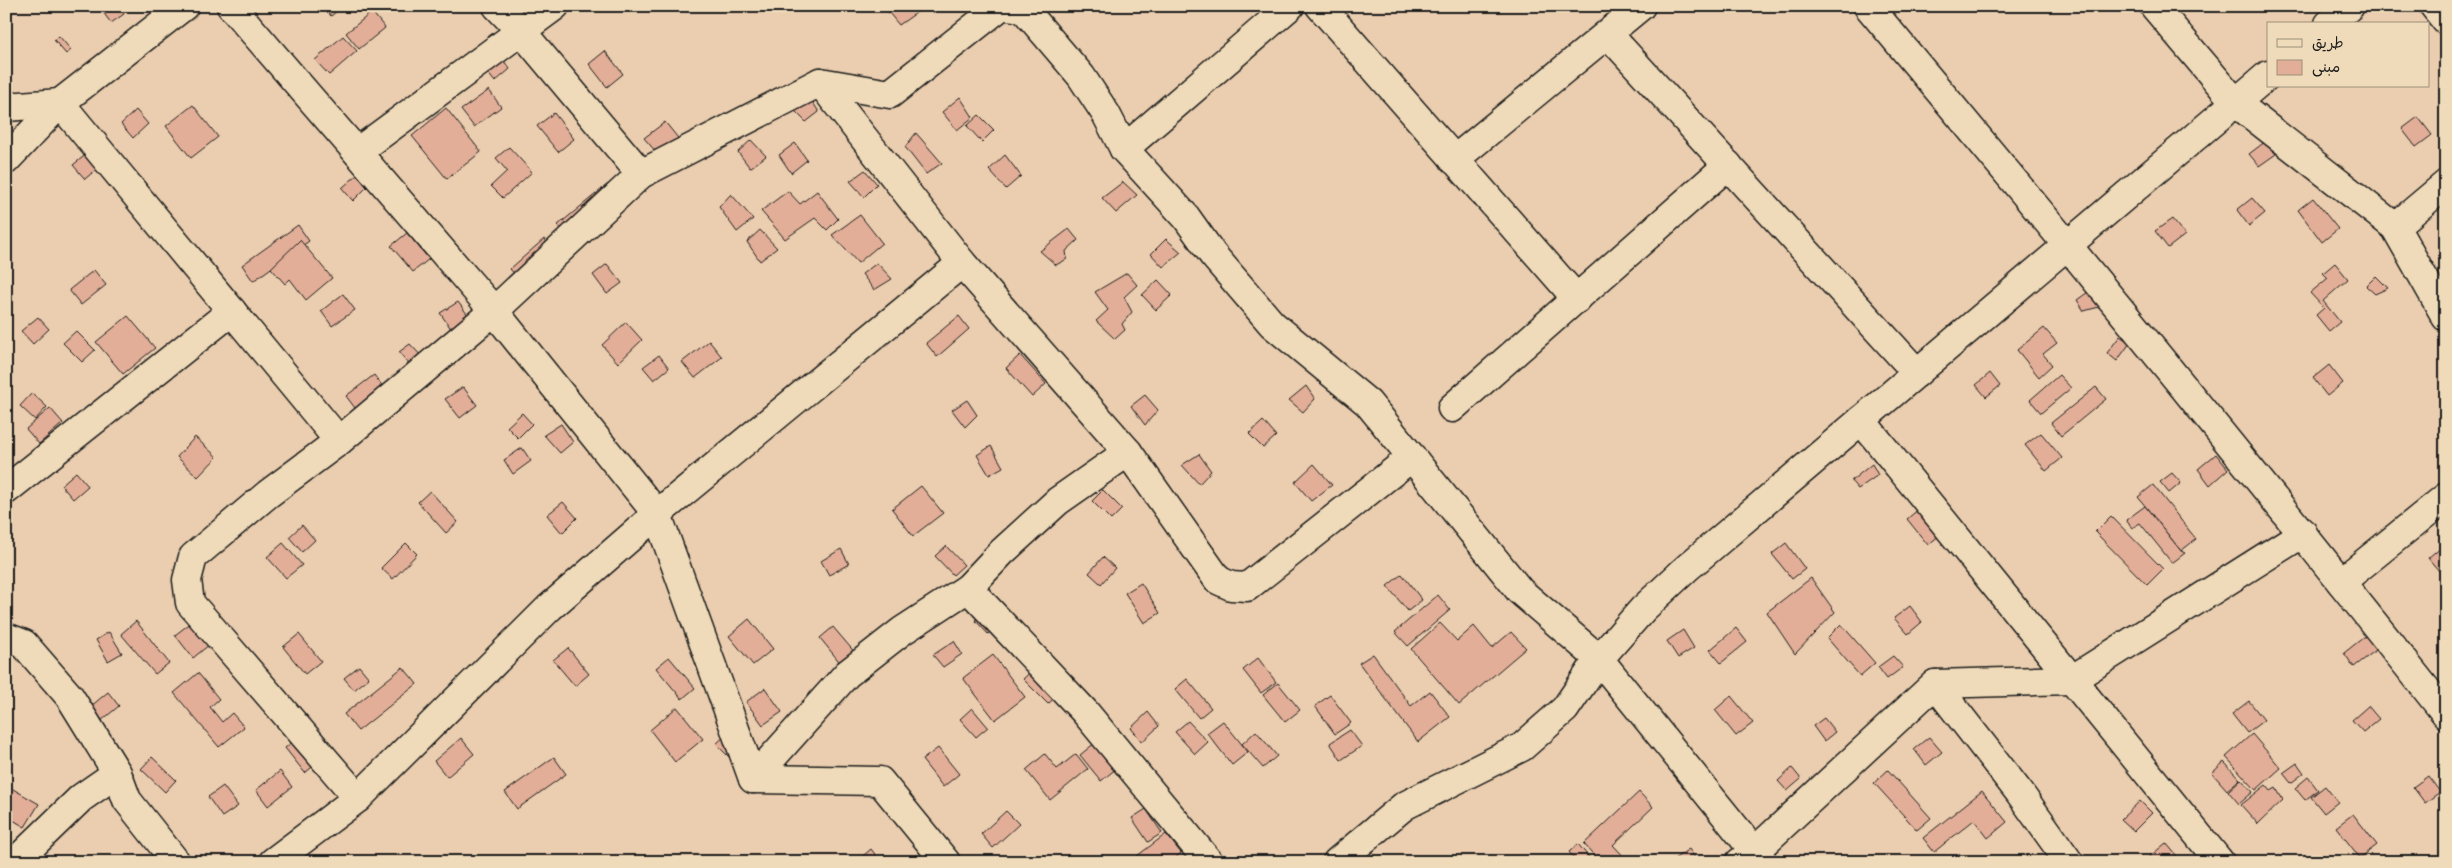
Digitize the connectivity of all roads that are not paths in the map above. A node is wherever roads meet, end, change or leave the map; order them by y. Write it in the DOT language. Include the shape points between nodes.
graph roads {
  1 [pos="184,6"];
  2 [pos="231,6"];
  3 [pos="496,6"];
  4 [pos="555,6"];
  5 [pos="1001,6"];
  6 [pos="1008,6"];
  7 [pos="1290,6"];
  8 [pos="1320,6"];
  9 [pos="1641,6"];
  10 [pos="1868,6"];
  11 [pos="2154,6"];
  12 [pos="2350,6"];
  13 [pos="2434,6"];
  14 [pos="2446,21"];
  15 [pos="2331,22"];
  16 [pos="522,32"];
  17 [pos="1608,34"];
  18 [pos="2267,77"];
  19 [pos="820,82"];
  20 [pos="60,103"];
  21 [pos="2236,103"];
  22 [pos="6,107"];
  23 [pos="1124,149"];
  24 [pos="357,152"];
  25 [pos="6,160"];
  26 [pos="1454,160"];
  27 [pos="1728,165"];
  28 [pos="641,174"];
  29 [pos="2446,184"];
  30 [pos="2395,227"];
  31 [pos="2068,245"];
  32 [pos="962,263"];
  33 [pos="1577,299"];
  34 [pos="232,311"];
  35 [pos="494,311"];
  36 [pos="2446,317"];
  37 [pos="1917,372"];
  38 [pos="1452,408"];
  39 [pos="1861,420"];
  40 [pos="340,441"];
  41 [pos="1128,452"];
  42 [pos="1412,456"];
  43 [pos="6,490"];
  44 [pos="2446,497"];
  45 [pos="657,514"];
  46 [pos="2303,533"];
  47 [pos="2341,582"];
  48 [pos="968,588"];
  49 [pos="6,636"];
  50 [pos="1599,659"];
  51 [pos="2071,680"];
  52 [pos="1935,684"];
  53 [pos="2446,714"];
  54 [pos="117,773"];
  55 [pos="752,779"];
  56 [pos="358,798"];
  57 [pos="307,849"];
  58 [pos="1752,858"];
  59 [pos="15,862"];
  60 [pos="176,862"];
  61 [pos="273,862"];
  62 [pos="946,862"];
  63 [pos="1209,862"];
  64 [pos="1337,862"];
  65 [pos="2069,862"];
  66 [pos="2220,862"];
  1 -- 20 [label="street"];
  2 -- 24 [label="street"];
  3 -- 16 [label="street"];
  4 -- 16 [label="street"];
  5 -- 19 [label="street" via="890,94"];
  6 -- 23 [label="street" via="1023,8 1081,76"];
  7 -- 23 [label="street"];
  8 -- 26 [label="street"];
  9 -- 17 [label="street"];
  10 -- 31 [label="street"];
  11 -- 21 [label="street"];
  12 -- 15 [label="street"];
  13 -- 14 [label="street"];
  16 -- 24 [label="street"];
  16 -- 28 [label="street"];
  17 -- 26 [label="street"];
  17 -- 27 [label="street"];
  18 -- 21 [label="street"];
  19 -- 28 [label="street"];
  19 -- 32 [label="street"];
  20 -- 22 [label="street"];
  20 -- 25 [label="street"];
  20 -- 34 [label="street"];
  21 -- 30 [label="street"];
  21 -- 31 [label="street"];
  23 -- 42 [label="street" via="1186,217 1272,324 1368,403"];
  24 -- 35 [label="street"];
  26 -- 33 [label="street"];
  27 -- 33 [label="street"];
  27 -- 37 [label="street"];
  28 -- 35 [label="street"];
  29 -- 30 [label="street"];
  30 -- 36 [label="street"];
  31 -- 37 [label="street"];
  31 -- 46 [label="street"];
  32 -- 41 [label="street"];
  32 -- 45 [label="street"];
  33 -- 38 [label="street"];
  34 -- 40 [label="street"];
  34 -- 43 [label="street"];
  35 -- 40 [label="street"];
  35 -- 45 [label="street"];
  37 -- 39 [label="street"];
  39 -- 50 [label="street" via="1688,567 1643,609"];
  39 -- 51 [label="street"];
  40 -- 56 [label="street" via="268,494 192,557 187,580 190,603"];
  41 -- 42 [label="street" via="1218,580 1231,586 1247,587"];
  41 -- 48 [label="street" via="1058,501"];
  42 -- 50 [label="street" via="1520,591"];
  44 -- 47 [label="street"];
  45 -- 55 [label="street"];
  45 -- 56 [label="street" via="549,608"];
  46 -- 47 [label="street"];
  46 -- 51 [label="street"];
  47 -- 53 [label="street"];
  48 -- 55 [label="street" via="902,631 848,674"];
  48 -- 63 [label="street" via="1085,712"];
  49 -- 54 [label="street" via="24,644 70,697"];
  50 -- 58 [label="street"];
  50 -- 64 [label="street" via="1565,709 1522,748 1404,806"];
  51 -- 52 [label="street"];
  51 -- 66 [label="street"];
  52 -- 58 [label="street"];
  52 -- 65 [label="street"];
  54 -- 59 [label="street" via="81,798"];
  54 -- 60 [label="street" via="127,800"];
  55 -- 62 [label="street" via="880,781"];
  56 -- 57 [label="street"];
  57 -- 61 [label="street"];
}
